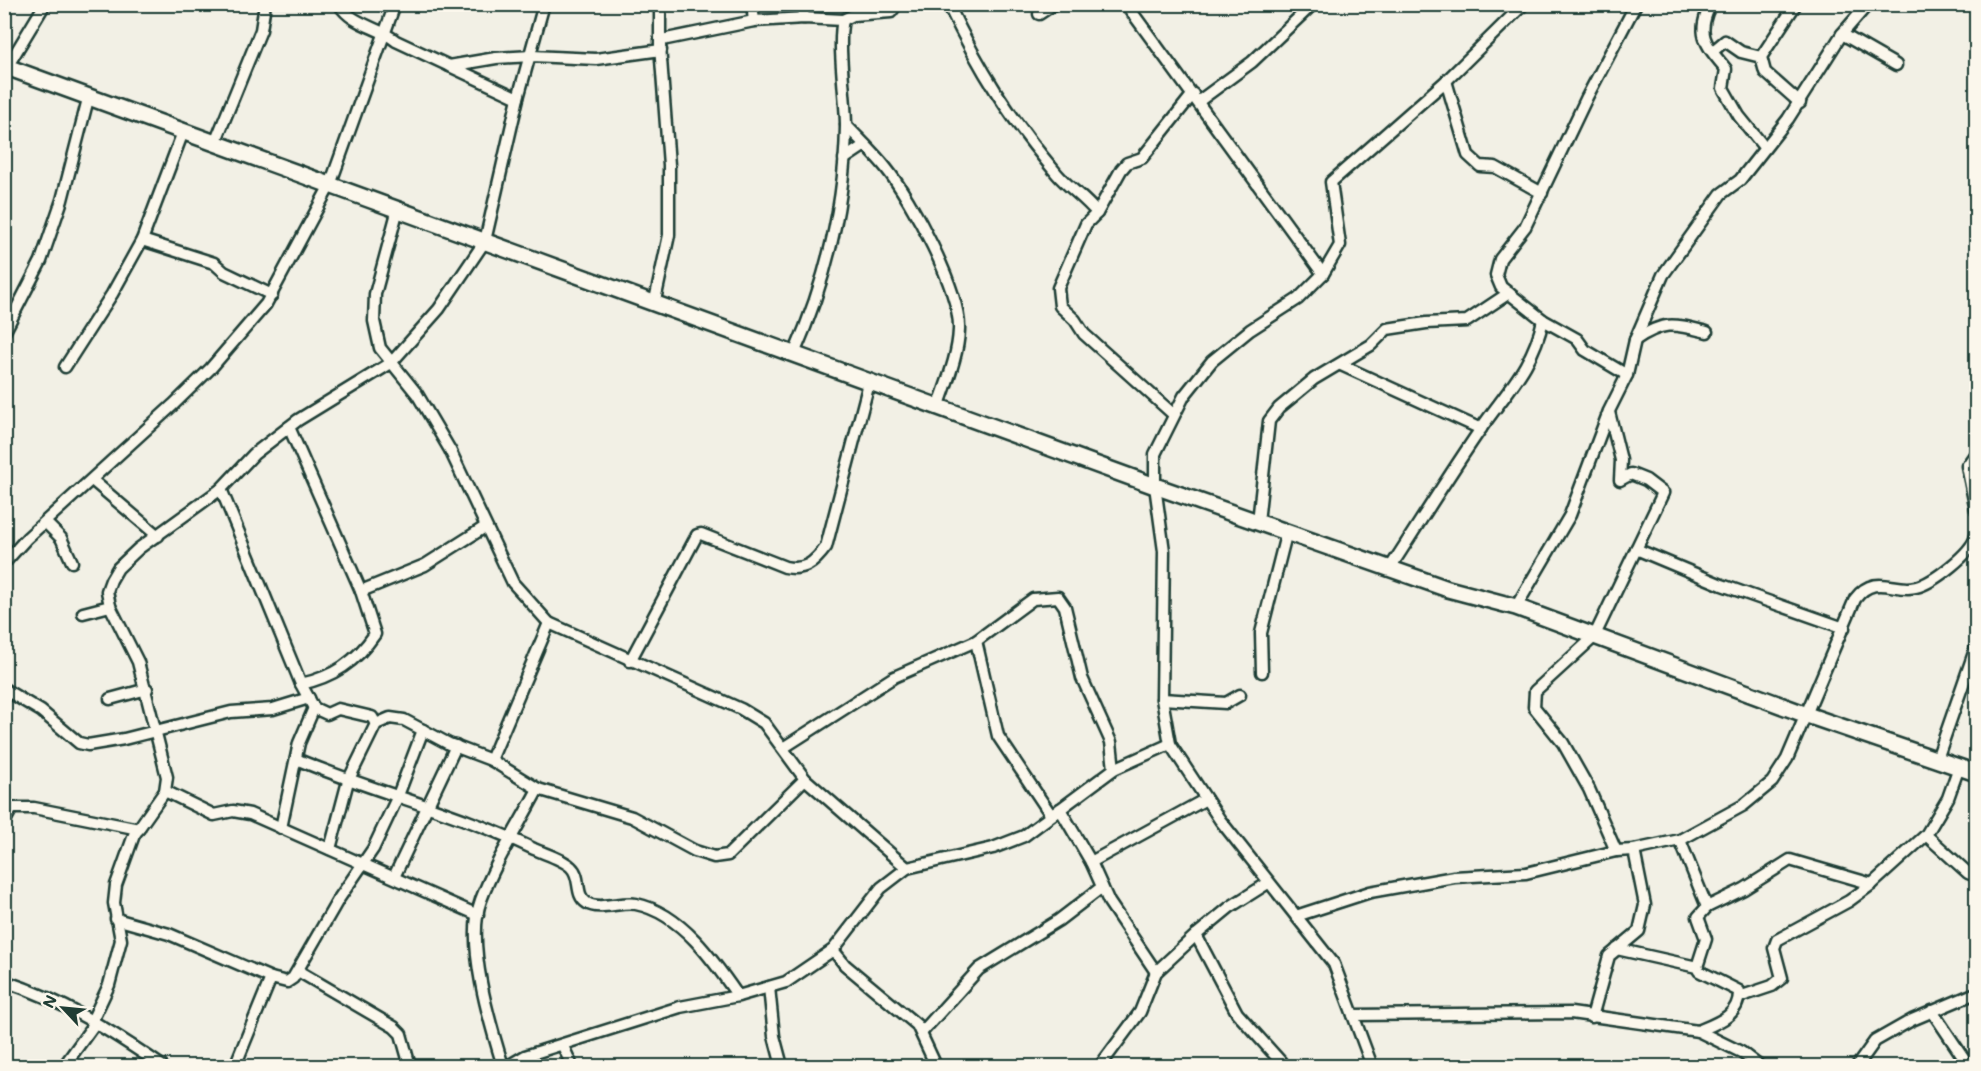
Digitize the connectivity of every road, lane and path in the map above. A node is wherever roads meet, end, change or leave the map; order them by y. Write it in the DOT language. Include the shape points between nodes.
graph roads {
  1 [pos="45,4"];
  2 [pos="265,4"];
  3 [pos="339,4"];
  4 [pos="395,4"];
  5 [pos="544,4"];
  6 [pos="660,4"];
  7 [pos="752,4"];
  8 [pos="802,4"];
  9 [pos="897,4"];
  10 [pos="948,4"];
  11 [pos="1054,4"];
  12 [pos="1126,4"];
  13 [pos="1313,4"];
  14 [pos="1524,4"];
  15 [pos="1636,4"];
  16 [pos="1711,4"];
  17 [pos="1796,4"];
  18 [pos="1868,4"];
  19 [pos="1039,14"];
  20 [pos="804,18"];
  21 [pos="843,20"];
  22 [pos="754,21"];
  23 [pos="387,33"];
  24 [pos="1842,34"];
  25 [pos="661,45"];
  26 [pos="1713,51"];
  27 [pos="532,56"];
  28 [pos="1761,57"];
  29 [pos="1896,65"];
  30 [pos="6,66"];
  31 [pos="449,66"];
  32 [pos="1446,81"];
  33 [pos="518,98"];
  34 [pos="1196,98"];
  35 [pos="88,99"];
  36 [pos="1800,103"];
  37 [pos="846,125"];
  38 [pos="183,132"];
  39 [pos="215,143"];
  40 [pos="865,145"];
  41 [pos="1764,147"];
  42 [pos="844,159"];
  43 [pos="330,184"];
  44 [pos="1542,194"];
  45 [pos="398,209"];
  46 [pos="1097,213"];
  47 [pos="142,240"];
  48 [pos="485,241"];
  49 [pos="1323,274"];
  50 [pos="1509,293"];
  51 [pos="272,295"];
  52 [pos="654,305"];
  53 [pos="1543,320"];
  54 [pos="1707,332"];
  55 [pos="4,333"];
  56 [pos="1635,340"];
  57 [pos="795,354"];
  58 [pos="391,363"];
  59 [pos="1341,365"];
  60 [pos="65,367"];
  61 [pos="1627,375"];
  62 [pos="869,383"];
  63 [pos="939,405"];
  64 [pos="1609,411"];
  65 [pos="1173,414"];
  66 [pos="289,427"];
  67 [pos="1481,429"];
  68 [pos="1977,453"];
  69 [pos="92,480"];
  70 [pos="1155,486"];
  71 [pos="221,489"];
  72 [pos="1977,510"];
  73 [pos="1258,522"];
  74 [pos="46,523"];
  75 [pos="485,527"];
  76 [pos="1287,531"];
  77 [pos="158,536"];
  78 [pos="1977,536"];
  79 [pos="1636,549"];
  80 [pos="4,558"];
  81 [pos="72,562"];
  82 [pos="1390,568"];
  83 [pos="362,591"];
  84 [pos="110,606"];
  85 [pos="1516,607"];
  86 [pos="83,614"];
  87 [pos="549,623"];
  88 [pos="1844,628"];
  89 [pos="1594,637"];
  90 [pos="976,641"];
  91 [pos="1977,647"];
  92 [pos="630,661"];
  93 [pos="1262,672"];
  94 [pos="301,684"];
  95 [pos="4,689"];
  96 [pos="147,689"];
  97 [pos="1240,695"];
  98 [pos="110,699"];
  99 [pos="1162,699"];
  100 [pos="312,703"];
  101 [pos="1807,715"];
  102 [pos="376,724"];
  103 [pos="156,730"];
  104 [pos="423,730"];
  105 [pos="1170,744"];
  106 [pos="456,746"];
  107 [pos="783,748"];
  108 [pos="296,759"];
  109 [pos="1936,759"];
  110 [pos="491,760"];
  111 [pos="1959,767"];
  112 [pos="1114,769"];
  113 [pos="1977,773"];
  114 [pos="805,779"];
  115 [pos="348,781"];
  116 [pos="538,789"];
  117 [pos="165,791"];
  118 [pos="397,798"];
  119 [pos="1206,799"];
  120 [pos="8,805"];
  121 [pos="427,808"];
  122 [pos="1055,812"];
  123 [pos="4,823"];
  124 [pos="282,828"];
  125 [pos="139,829"];
  126 [pos="1926,835"];
  127 [pos="512,838"];
  128 [pos="1680,840"];
  129 [pos="330,849"];
  130 [pos="1634,850"];
  131 [pos="1616,851"];
  132 [pos="1091,862"];
  133 [pos="365,864"];
  134 [pos="907,868"];
  135 [pos="1977,876"];
  136 [pos="394,877"];
  137 [pos="1268,883"];
  138 [pos="1872,884"];
  139 [pos="1102,887"];
  140 [pos="1707,907"];
  141 [pos="478,915"];
  142 [pos="1296,916"];
  143 [pos="116,919"];
  144 [pos="1196,935"];
  145 [pos="1617,949"];
  146 [pos="833,950"];
  147 [pos="1697,967"];
  148 [pos="298,971"];
  149 [pos="1156,972"];
  150 [pos="271,978"];
  151 [pos="4,981"];
  152 [pos="769,987"];
  153 [pos="1977,993"];
  154 [pos="738,996"];
  155 [pos="1739,997"];
  156 [pos="1932,1011"];
  157 [pos="1353,1015"];
  158 [pos="1592,1017"];
  159 [pos="94,1022"];
  160 [pos="1698,1031"];
  161 [pos="922,1032"];
  162 [pos="563,1046"];
  163 [pos="1282,1063"];
  164 [pos="63,1066"];
  165 [pos="162,1066"];
  166 [pos="235,1066"];
  167 [pos="410,1066"];
  168 [pos="504,1066"];
  169 [pos="508,1066"];
  170 [pos="572,1066"];
  171 [pos="782,1066"];
  172 [pos="936,1066"];
  173 [pos="1100,1066"];
  174 [pos="1372,1066"];
  175 [pos="1759,1066"];
  176 [pos="1857,1066"];
  177 [pos="1969,1066"];
  1 -- 30 [label="street"];
  2 -- 39 [label="street" via="261,30"];
  3 -- 23 [label="street" via="360,24"];
  4 -- 23 [label="street"];
  5 -- 27 [label="street"];
  6 -- 25 [label="street"];
  7 -- 22 [label="street"];
  8 -- 20 [label="street"];
  9 -- 21 [label="street" via="891,12 853,15"];
  10 -- 46 [label="street" via="975,60 1010,117 1060,177"];
  11 -- 19 [label="street"];
  12 -- 34 [label="street"];
  13 -- 34 [label="street" via="1252,62"];
  14 -- 32 [label="street"];
  15 -- 44 [label="street"];
  16 -- 26 [label="street" via="1702,31"];
  17 -- 28 [label="street"];
  18 -- 24 [label="street"];
  20 -- 21 [label="street"];
  20 -- 22 [label="street"];
  21 -- 37 [label="street"];
  22 -- 25 [label="street"];
  23 -- 31 [label="street"];
  23 -- 43 [label="street"];
  24 -- 29 [label="street"];
  24 -- 36 [label="street"];
  25 -- 27 [label="street" via="596,59"];
  25 -- 52 [label="street" via="669,235"];
  26 -- 28 [label="street" via="1725,41 1741,52"];
  26 -- 41 [label="street" via="1726,69 1723,88"];
  27 -- 31 [label="street"];
  27 -- 33 [label="street"];
  28 -- 36 [label="street" via="1765,72"];
  30 -- 35 [label="main road"];
  31 -- 33 [label="street"];
  32 -- 44 [label="street" via="1468,155 1480,166 1495,167"];
  32 -- 49 [label="street" via="1331,182 1340,245"];
  33 -- 48 [label="street"];
  34 -- 46 [label="street" via="1142,158 1127,163"];
  34 -- 49 [label="street"];
  35 -- 38 [label="main road"];
  35 -- 55 [label="street" via="62,200 41,261"];
  36 -- 41 [label="street"];
  37 -- 40 [label="street"];
  37 -- 42 [label="street"];
  38 -- 39 [label="main road"];
  38 -- 47 [label="street"];
  39 -- 43 [label="main road"];
  40 -- 42 [label="street"];
  40 -- 63 [label="street" via="887,169 928,236 947,277 959,328 952,369"];
  41 -- 56 [label="street" via="1740,180 1721,194 1663,275"];
  42 -- 57 [label="street" via="831,244"];
  43 -- 45 [label="main road"];
  43 -- 51 [label="street"];
  44 -- 50 [label="street" via="1525,227 1500,259 1496,275"];
  45 -- 48 [label="main road"];
  45 -- 58 [label="street" via="374,321 380,348"];
  46 -- 65 [label="street" via="1086,224 1058,288 1060,306 1084,334"];
  47 -- 51 [label="street" via="214,263 224,272"];
  47 -- 60 [label="street"];
  48 -- 52 [label="main road"];
  48 -- 58 [label="street" via="439,309"];
  49 -- 65 [label="street" via="1298,299 1212,361"];
  50 -- 53 [label="street"];
  50 -- 59 [label="street" via="1467,321 1387,329"];
  51 -- 69 [label="street" via="211,368"];
  52 -- 57 [label="main road"];
  53 -- 61 [label="street"];
  53 -- 67 [label="street" via="1528,366"];
  54 -- 56 [label="street" via="1671,324 1655,327"];
  56 -- 61 [label="street"];
  57 -- 62 [label="main road"];
  58 -- 66 [label="street"];
  58 -- 75 [label="street" via="417,394 450,450"];
  59 -- 67 [label="street"];
  59 -- 73 [label="street" via="1314,379 1269,421"];
  61 -- 64 [label="street"];
  62 -- 63 [label="main road"];
  62 -- 92 [label="street" via="826,547 815,562 798,570 697,535"];
  63 -- 70 [label="main road"];
  64 -- 79 [label="street" via="1621,460 1620,480 1631,474 1663,493"];
  64 -- 85 [label="street" via="1570,515"];
  65 -- 70 [label="street" via="1155,454"];
  66 -- 71 [label="street" via="254,454"];
  66 -- 83 [label="street"];
  67 -- 82 [label="street"];
  68 -- 72 [label="street" via="1967,466"];
  69 -- 74 [label="street"];
  69 -- 77 [label="street"];
  70 -- 73 [label="main road"];
  70 -- 99 [label="street" via="1164,551"];
  71 -- 77 [label="street"];
  71 -- 94 [label="street"];
  73 -- 76 [label="main road"];
  74 -- 80 [label="street" via="7,560"];
  74 -- 81 [label="street" via="62,538"];
  75 -- 83 [label="street" via="425,565"];
  75 -- 87 [label="street" via="513,583"];
  76 -- 82 [label="main road"];
  76 -- 93 [label="street" via="1261,633"];
  77 -- 84 [label="street" via="118,568 107,591"];
  78 -- 88 [label="street" via="1963,558 1916,588 1871,586 1861,591"];
  79 -- 88 [label="street" via="1722,585"];
  79 -- 89 [label="street"];
  82 -- 85 [label="main road"];
  83 -- 94 [label="street" via="375,634 362,654 321,679"];
  84 -- 86 [label="street"];
  84 -- 96 [label="street"];
  85 -- 89 [label="main road"];
  87 -- 92 [label="street"];
  87 -- 110 [label="street"];
  88 -- 101 [label="street"];
  89 -- 101 [label="main road"];
  89 -- 131 [label="street" via="1535,691 1534,707 1563,743 1589,789"];
  90 -- 107 [label="street" via="894,677"];
  90 -- 112 [label="street" via="1033,599 1058,597 1065,607 1083,678 1111,742"];
  90 -- 122 [label="street" via="998,736"];
  91 -- 109 [label="street"];
  92 -- 107 [label="street" via="741,709 764,723"];
  94 -- 100 [label="street"];
  95 -- 103 [label="street" via="41,711 79,743 88,745"];
  96 -- 98 [label="street"];
  96 -- 103 [label="street"];
  97 -- 99 [label="street" via="1226,703"];
  99 -- 105 [label="street"];
  100 -- 102 [label="street" via="327,714 338,709 372,717"];
  100 -- 103 [label="street" via="231,712"];
  100 -- 108 [label="street"];
  101 -- 109 [label="main road"];
  101 -- 128 [label="street" via="1772,782 1744,805"];
  102 -- 104 [label="street" via="390,718"];
  102 -- 115 [label="street"];
  103 -- 117 [label="street" via="167,777"];
  104 -- 106 [label="street"];
  104 -- 118 [label="street"];
  105 -- 112 [label="street"];
  105 -- 119 [label="street"];
  106 -- 110 [label="street"];
  106 -- 121 [label="street"];
  107 -- 114 [label="street"];
  108 -- 115 [label="street"];
  108 -- 124 [label="street"];
  109 -- 111 [label="main road"];
  110 -- 116 [label="street"];
  111 -- 113 [label="main road"];
  111 -- 126 [label="street" via="1948,798"];
  112 -- 122 [label="street"];
  114 -- 116 [label="street" via="728,855 714,857 695,852 632,817"];
  114 -- 134 [label="street"];
  115 -- 118 [label="street"];
  115 -- 129 [label="street"];
  116 -- 127 [label="street"];
  117 -- 124 [label="street" via="214,815 232,811 250,814"];
  117 -- 125 [label="street"];
  118 -- 121 [label="street"];
  118 -- 133 [label="street"];
  119 -- 132 [label="street"];
  119 -- 137 [label="street"];
  120 -- 123 [label="street"];
  120 -- 125 [label="street"];
  121 -- 127 [label="street"];
  121 -- 136 [label="street"];
  122 -- 132 [label="street"];
  122 -- 134 [label="street" via="1024,836 993,848"];
  124 -- 129 [label="street"];
  125 -- 143 [label="street" via="116,885"];
  126 -- 135 [label="street" via="1968,873"];
  126 -- 138 [label="street"];
  127 -- 141 [label="street" via="480,901"];
  127 -- 154 [label="street" via="571,867 586,903 634,903 673,920 719,968"];
  128 -- 130 [label="street"];
  128 -- 140 [label="street"];
  129 -- 133 [label="street"];
  130 -- 131 [label="street"];
  130 -- 145 [label="street" via="1645,905 1639,931"];
  131 -- 142 [label="street" via="1526,873 1454,877 1370,892"];
  132 -- 139 [label="street"];
  133 -- 136 [label="street"];
  133 -- 148 [label="street" via="338,900"];
  134 -- 146 [label="street" via="881,888"];
  136 -- 141 [label="street"];
  137 -- 142 [label="street"];
  137 -- 144 [label="street"];
  138 -- 140 [label="street" via="1790,860"];
  138 -- 155 [label="street" via="1777,940 1774,948 1782,978 1772,986"];
  139 -- 149 [label="street"];
  139 -- 161 [label="street" via="1059,920 979,969"];
  140 -- 147 [label="street" via="1698,917 1706,939"];
  141 -- 168 [label="street" via="476,938 486,1009"];
  142 -- 157 [label="street" via="1334,964"];
  143 -- 150 [label="street" via="169,934"];
  143 -- 159 [label="street" via="121,940"];
  144 -- 149 [label="street"];
  144 -- 163 [label="street" via="1237,1013"];
  145 -- 147 [label="street"];
  145 -- 158 [label="street" via="1605,965"];
  146 -- 152 [label="street" via="786,982"];
  146 -- 161 [label="street"];
  147 -- 155 [label="street" via="1734,987"];
  148 -- 150 [label="street" via="287,982"];
  148 -- 167 [label="street" via="394,1027 401,1034"];
  149 -- 173 [label="street" via="1140,1012"];
  150 -- 166 [label="street"];
  151 -- 159 [label="street" via="38,992"];
  152 -- 154 [label="street"];
  152 -- 171 [label="street" via="774,1036"];
  153 -- 156 [label="street"];
  154 -- 162 [label="street" via="680,1007"];
  155 -- 160 [label="street" via="1735,1010 1720,1022"];
  156 -- 176 [label="street" via="1875,1041"];
  156 -- 177 [label="street"];
  157 -- 158 [label="street" via="1457,1012 1570,1013"];
  157 -- 174 [label="street"];
  158 -- 160 [label="street"];
  159 -- 164 [label="street"];
  159 -- 165 [label="street"];
  160 -- 175 [label="street" via="1741,1052"];
  161 -- 172 [label="street"];
  162 -- 169 [label="street" via="525,1056"];
  162 -- 170 [label="street"];
}
